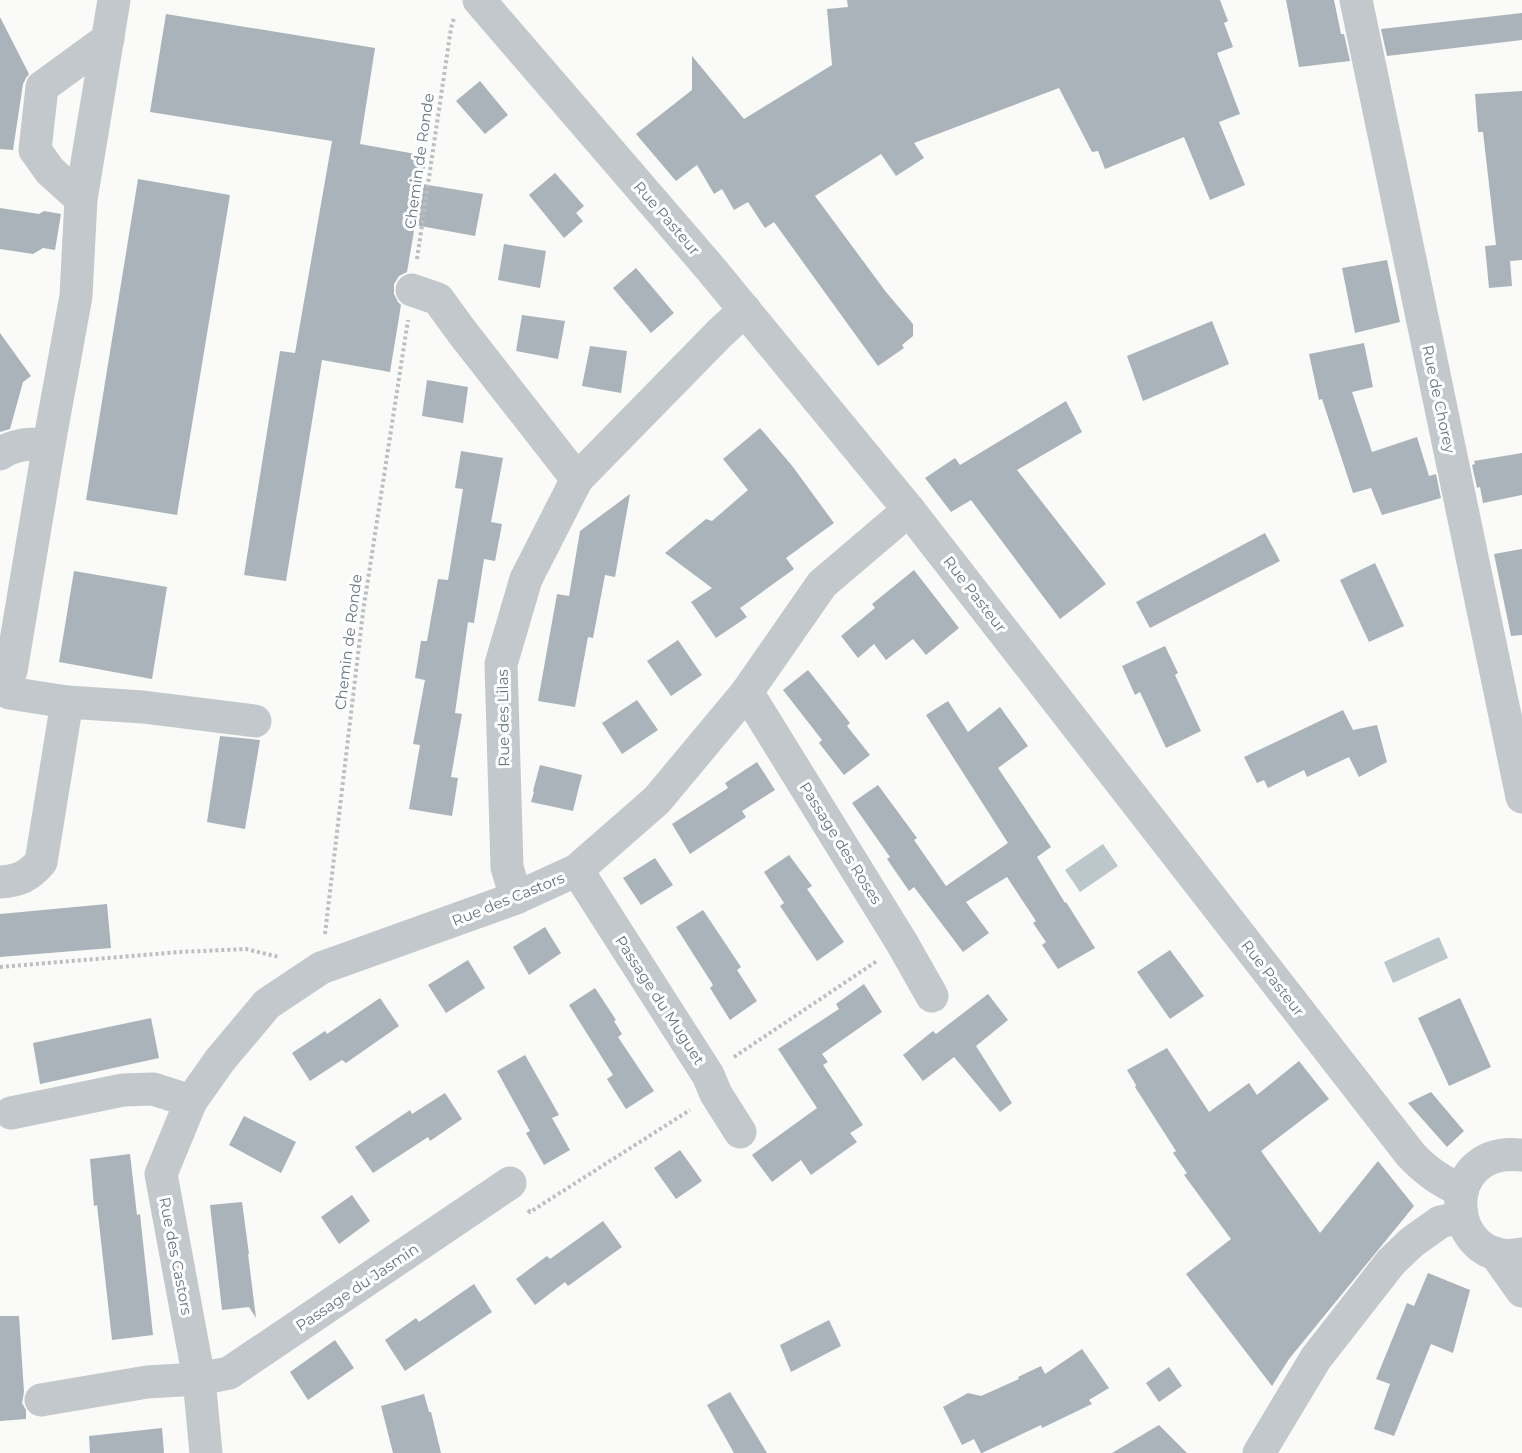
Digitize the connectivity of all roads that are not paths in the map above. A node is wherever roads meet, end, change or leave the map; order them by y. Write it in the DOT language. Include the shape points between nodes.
graph roads {
  1 [pos="114,0"];
  2 [pos="1356,0"];
  3 [pos="468,5"];
  4 [pos="108,39"];
  5 [pos="81,199"];
  6 [pos="412,290"];
  7 [pos="745,310"];
  8 [pos="49,444"];
  9 [pos="0,454"];
  10 [pos="577,479"];
  11 [pos="909,510"];
  12 [pos="0,684"];
  13 [pos="747,692"];
  14 [pos="67,702"];
  15 [pos="255,721"];
  16 [pos="1522,797"];
  17 [pos="577,870"];
  18 [pos="0,882"];
  19 [pos="516,898"];
  20 [pos="932,996"];
  21 [pos="191,1101"];
  22 [pos="11,1113"];
  23 [pos="740,1132"];
  24 [pos="1522,1155"];
  25 [pos="510,1184"];
  26 [pos="1462,1204"];
  27 [pos="1509,1254"];
  28 [pos="1522,1291"];
  29 [pos="199,1379"];
  30 [pos="40,1400"];
  31 [pos="206,1453"];
  32 [pos="1259,1453"];
  1 -- 4 [label="street"];
  2 -- 16 [label="street, Rue de Chorey"];
  3 -- 7 [label="street, Rue Pasteur"];
  4 -- 5 [label="street"];
  4 -- 5 [label="street" via="42,87 35,150 50,171"];
  5 -- 8 [label="street" via="76,296"];
  6 -- 10 [label="street" via="438,299"];
  7 -- 10 [label="street, Rue des Lilas"];
  7 -- 11 [label="street, Rue Pasteur"];
  8 -- 9 [label="street" via="21,444"];
  8 -- 12 [label="street" via="11,671"];
  10 -- 19 [label="street, Rue des Lilas" via="526,579 501,664 507,867"];
  11 -- 13 [label="street, Rue des Castors" via="822,584"];
  11 -- 26 [label="street, Rue Pasteur" via="1411,1155 1427,1172 1447,1184"];
  12 -- 14 [label="street" via="9,693"];
  13 -- 17 [label="street, Rue des Castors" via="657,800"];
  13 -- 20 [label="street, Passage des Roses"];
  14 -- 15 [label="street"];
  14 -- 18 [label="street" via="41,862 31,874 13,882"];
  17 -- 19 [label="street, Rue des Castors"];
  17 -- 23 [label="street, Passage du Muguet"];
  19 -- 21 [label="street, Rue des Castors" via="321,968 267,1005"];
  21 -- 22 [label="street" via="153,1089 123,1090"];
  21 -- 29 [label="street, Rue des Castors" via="161,1174"];
  24 -- 26 [label="street" via="1501,1155 1480,1164 1466,1181"];
  25 -- 29 [label="street, Passage du Jasmin" via="228,1373"];
  26 -- 27 [label="street" via="1466,1229 1474,1240 1484,1248"];
  26 -- 32 [label="street" via="1391,1262 1316,1358"];
  27 -- 28 [label="street"];
  29 -- 30 [label="street" via="147,1382"];
  29 -- 31 [label="street, Rue des Castors"];
}
